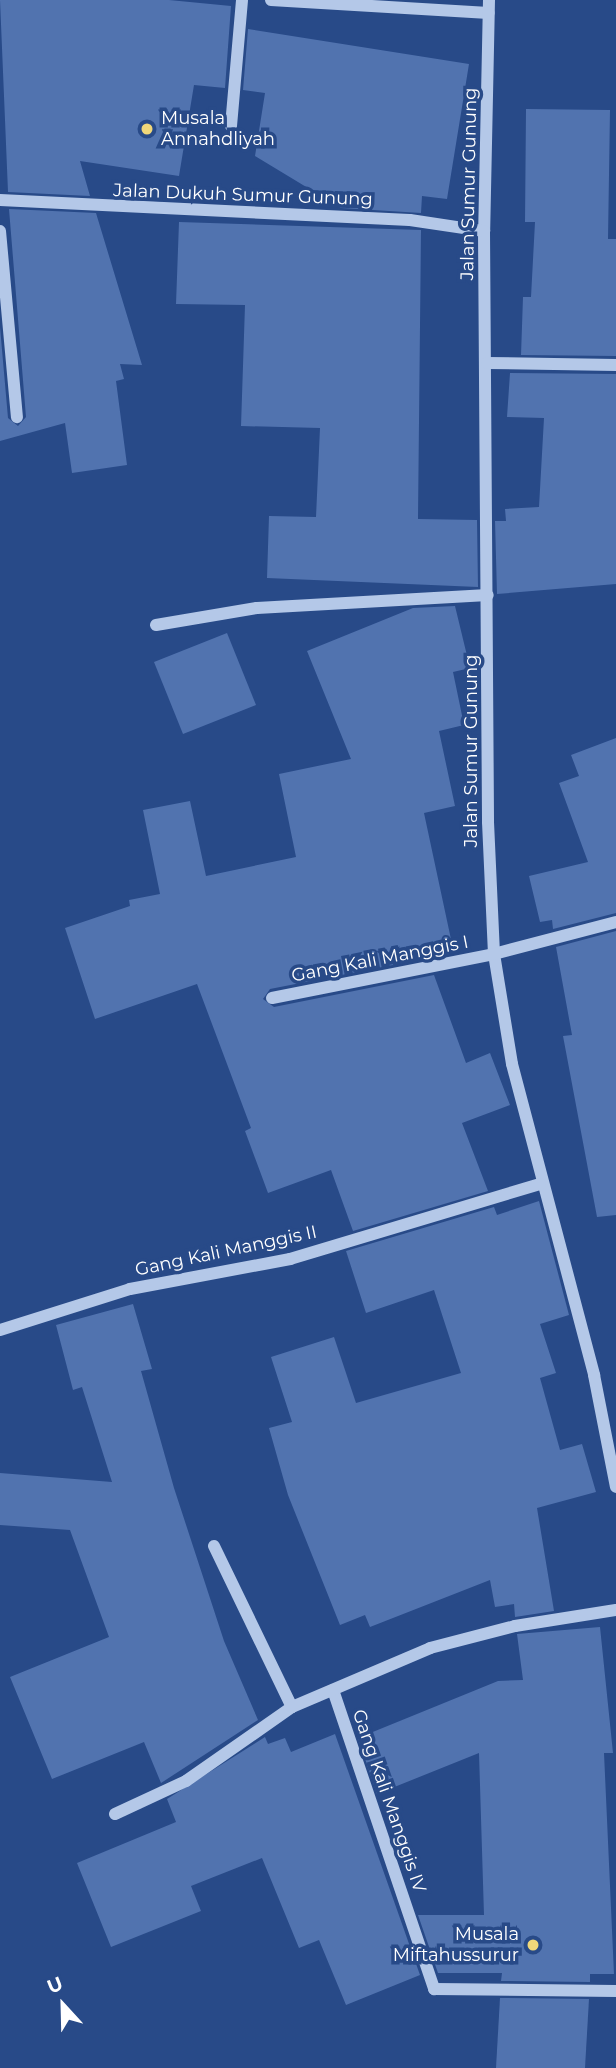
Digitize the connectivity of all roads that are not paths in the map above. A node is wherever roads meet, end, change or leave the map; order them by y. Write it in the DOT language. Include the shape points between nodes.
graph roads {
  1 [pos="242,0"];
  2 [pos="271,0"];
  3 [pos="489,7"];
  4 [pos="231,126"];
  5 [pos="0,200"];
  6 [pos="0,230"];
  7 [pos="484,231"];
  8 [pos="486,363"];
  9 [pos="616,365"];
  10 [pos="17,417"];
  11 [pos="488,595"];
  12 [pos="156,625"];
  13 [pos="616,922"];
  14 [pos="494,954"];
  15 [pos="272,998"];
  16 [pos="540,1184"];
  17 [pos="0,1330"];
  18 [pos="616,1488"];
  19 [pos="214,1546"];
  20 [pos="616,1610"];
  21 [pos="333,1690"];
  22 [pos="292,1707"];
  23 [pos="115,1814"];
  24 [pos="616,1991"];
  1 -- 4 [label="street"];
  2 -- 3 [label="street"];
  3 -- 7 [label="street, Jalan Sumur Gunung"];
  5 -- 7 [label="street, Jalan Dukuh Sumur Gunung" via="410,219"];
  6 -- 10 [label="street"];
  7 -- 8 [label="street, Jalan Sumur Gunung"];
  8 -- 9 [label="street"];
  8 -- 11 [label="street, Jalan Sumur Gunung"];
  11 -- 12 [label="street" via="257,608"];
  11 -- 14 [label="street, Jalan Sumur Gunung" via="488,822"];
  13 -- 14 [label="street, Gang Kali Manggis I"];
  14 -- 15 [label="street, Gang Kali Manggis I"];
  14 -- 16 [label="street, Jalan Sumur Gunung" via="512,1064"];
  16 -- 17 [label="street, Gang Kali Manggis II" via="290,1259 130,1290"];
  16 -- 18 [label="street, Jalan Sumur Gunung" via="594,1375"];
  19 -- 22 [label="street"];
  20 -- 21 [label="street" via="515,1626 430,1648"];
  21 -- 22 [label="street"];
  21 -- 24 [label="street, Gang Kali Manggis IV" via="434,1989"];
  22 -- 23 [label="street" via="186,1781"];
}
